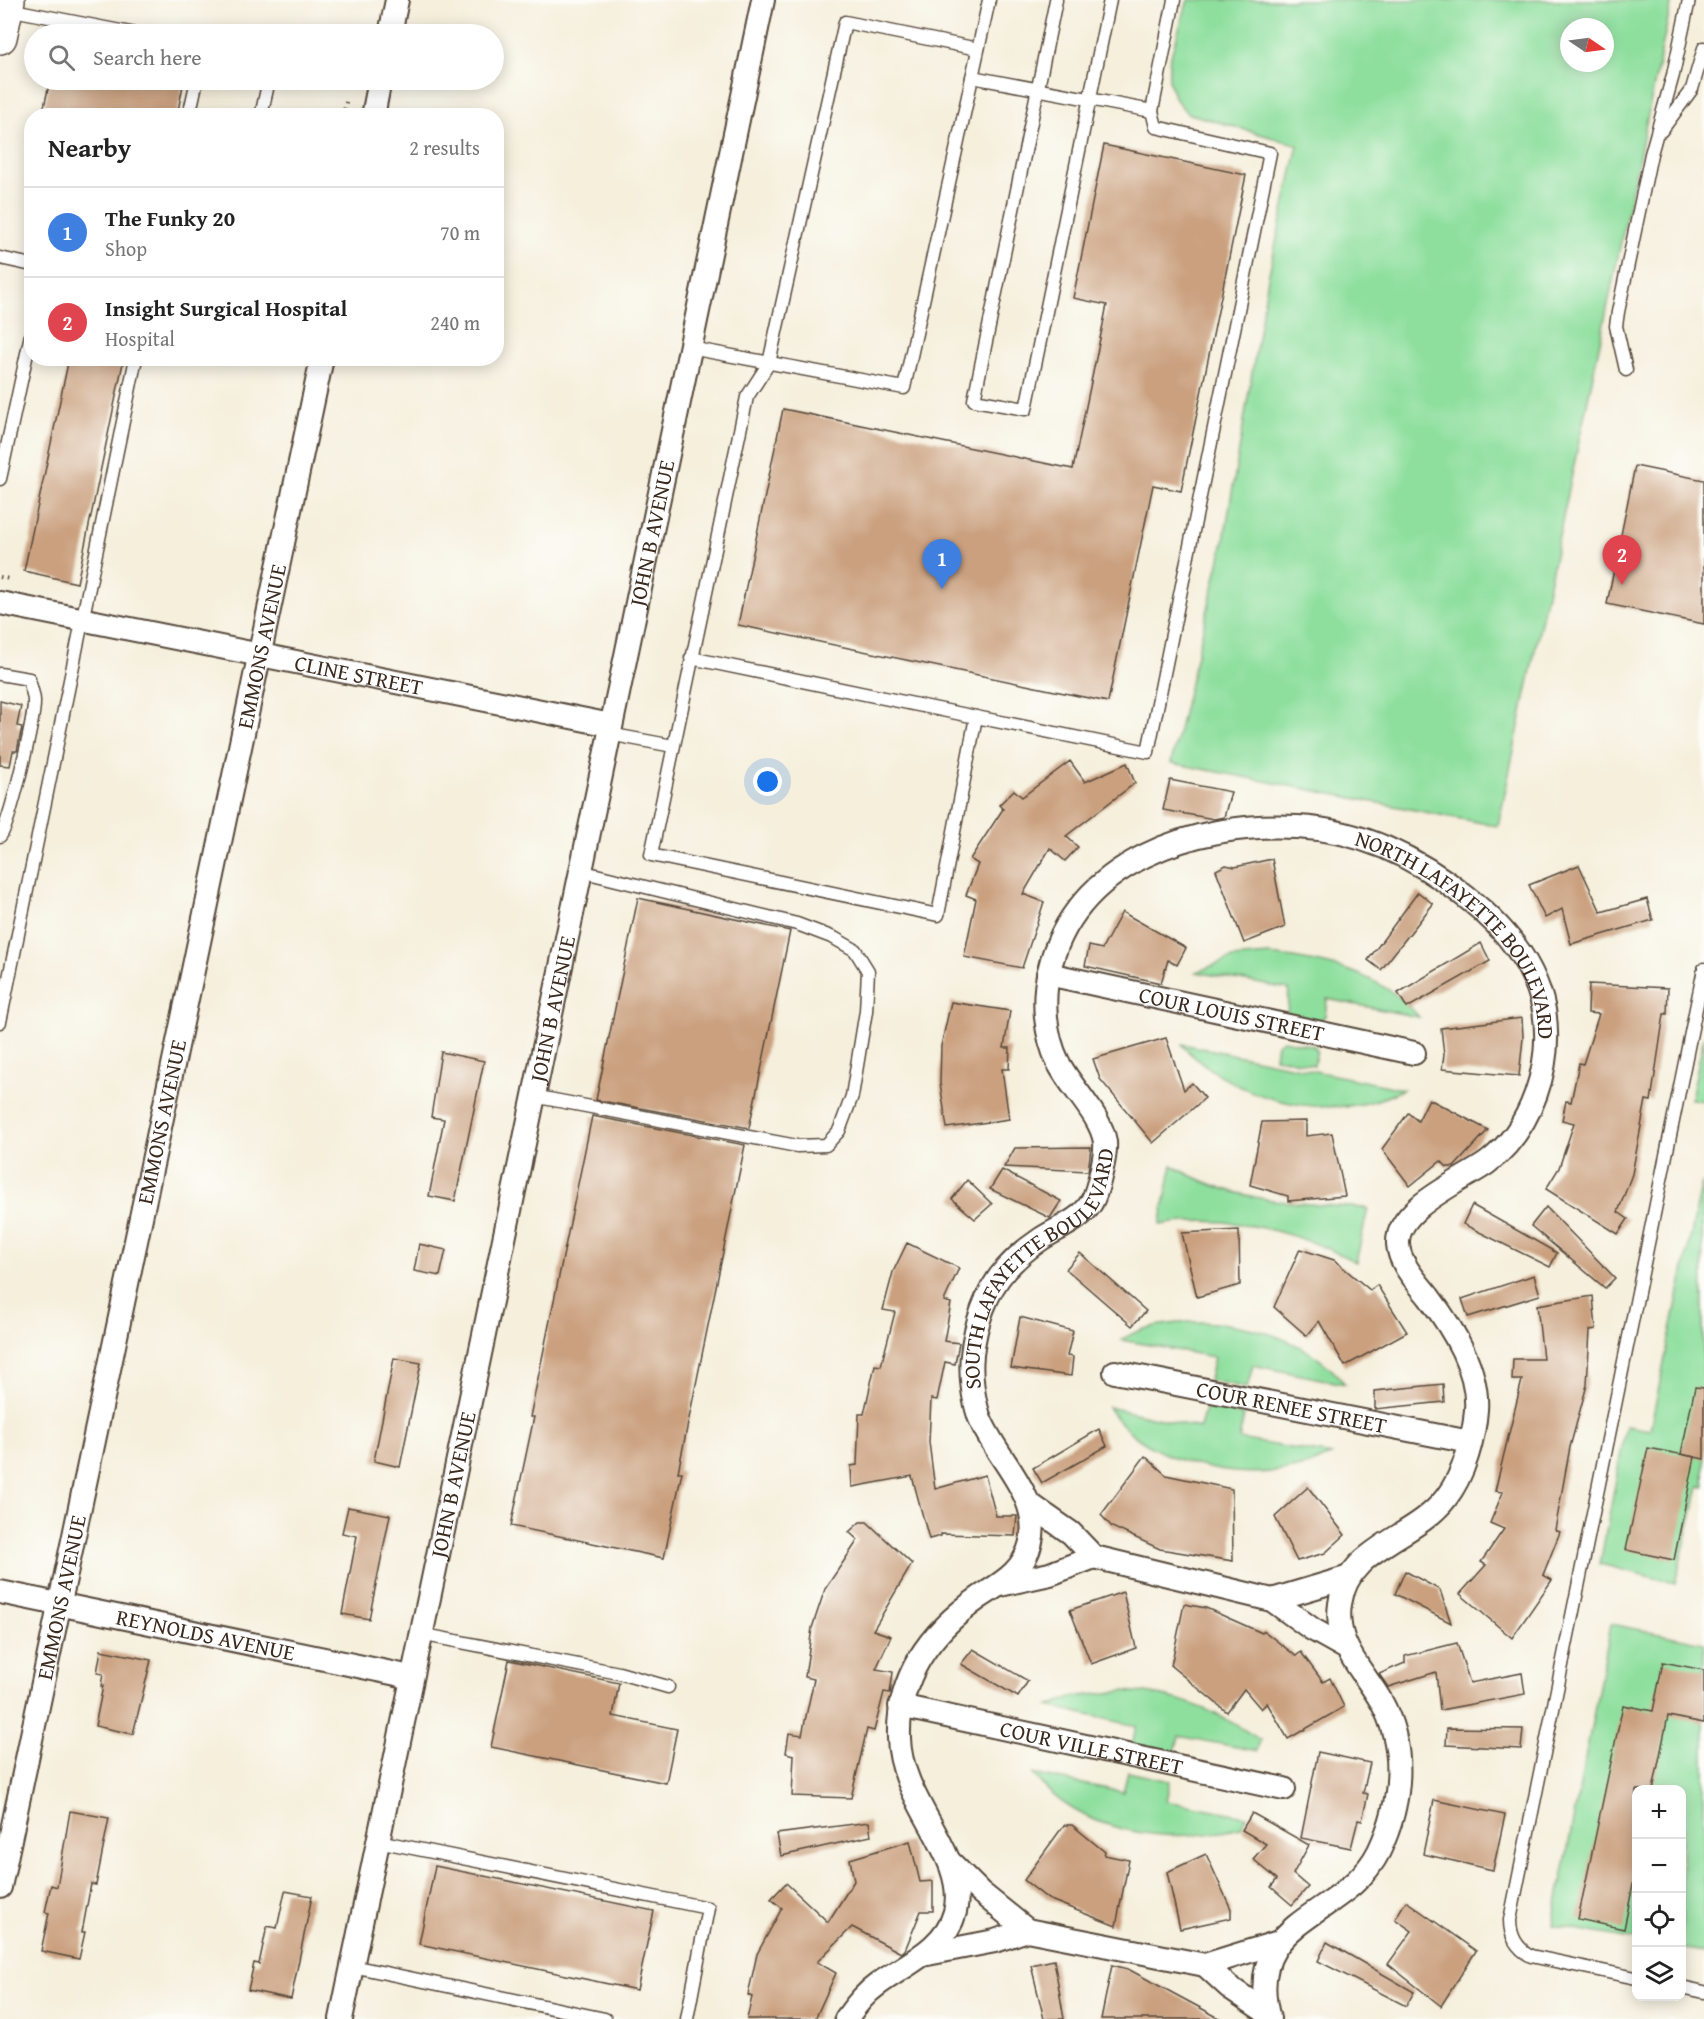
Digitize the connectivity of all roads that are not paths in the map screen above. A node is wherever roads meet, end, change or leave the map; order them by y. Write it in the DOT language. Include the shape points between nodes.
graph roads {
  1 [pos="397,0"];
  2 [pos="763,0"];
  3 [pos="988,0"];
  4 [pos="1056,0"];
  5 [pos="1110,0"];
  6 [pos="1174,0"];
  7 [pos="1689,0"];
  8 [pos="5,15"];
  9 [pos="67,24"];
  10 [pos="392,24"];
  11 [pos="1704,48"];
  12 [pos="978,49"];
  13 [pos="972,76"];
  14 [pos="195,90"];
  15 [pos="267,90"];
  16 [pos="378,90"];
  17 [pos="1037,90"];
  18 [pos="1089,100"];
  19 [pos="191,108"];
  20 [pos="263,108"];
  21 [pos="375,108"];
  22 [pos="1152,111"];
  23 [pos="1657,137"];
  24 [pos="0,258"];
  25 [pos="24,263"];
  26 [pos="690,348"];
  27 [pos="769,363"];
  28 [pos="24,366"];
  29 [pos="134,366"];
  30 [pos="320,366"];
  31 [pos="1626,370"];
  32 [pos="0,479"];
  33 [pos="0,603"];
  34 [pos="82,619"];
  35 [pos="260,654"];
  36 [pos="691,658"];
  37 [pos="0,674"];
  38 [pos="976,717"];
  39 [pos="610,729"];
  40 [pos="674,746"];
  41 [pos="1325,830"];
  42 [pos="0,836"];
  43 [pos="580,871"];
  44 [pos="1704,969"];
  45 [pos="1048,974"];
  46 [pos="0,1022"];
  47 [pos="1413,1053"];
  48 [pos="533,1096"];
  49 [pos="1115,1372"];
  50 [pos="1470,1442"];
  51 [pos="1031,1505"];
  52 [pos="1094,1557"];
  53 [pos="1346,1578"];
  54 [pos="999,1585"];
  55 [pos="0,1592"];
  56 [pos="1272,1600"];
  57 [pos="59,1606"];
  58 [pos="420,1634"];
  59 [pos="1346,1648"];
  60 [pos="411,1677"];
  61 [pos="668,1687"];
  62 [pos="900,1706"];
  63 [pos="1284,1790"];
  64 [pos="378,1841"];
  65 [pos="952,1864"];
  66 [pos="0,1887"];
  67 [pos="1027,1930"];
  68 [pos="1279,1942"];
  69 [pos="921,1956"];
  70 [pos="1205,1965"];
  71 [pos="352,1966"];
  72 [pos="1632,1977"];
  73 [pos="1686,1988"];
  74 [pos="1704,1992"];
  75 [pos="1267,2015"];
  76 [pos="341,2019"];
  77 [pos="605,2019"];
  78 [pos="687,2019"];
  79 [pos="846,2019"];
  1 -- 10 [label="street"];
  2 -- 26 [label="street, JOHN B AVENUE"];
  3 -- 12 [label="lane"];
  4 -- 17 [label="lane"];
  5 -- 18 [label="lane"];
  6 -- 22 [label="lane"];
  7 -- 23 [label="lane"];
  8 -- 9 [label="lane"];
  11 -- 23 [label="lane" via="1692,89"];
  12 -- 13 [label="lane"];
  12 -- 27 [label="lane" via="845,22"];
  13 -- 17 [label="lane"];
  13 -- 27 [label="lane" via="904,388"];
  14 -- 19 [label="lane"];
  15 -- 20 [label="lane"];
  16 -- 21 [label="street"];
  17 -- 18 [label="lane"];
  17 -- 18 [label="lane" via="974,400 1026,409"];
  18 -- 22 [label="lane"];
  22 -- 38 [label="lane" via="1156,127 1270,153 1148,752"];
  23 -- 31 [label="lane" via="1650,154 1616,326"];
  24 -- 25 [label="lane"];
  26 -- 27 [label="lane"];
  26 -- 39 [label="street, JOHN B AVENUE"];
  27 -- 36 [label="lane" via="747,397"];
  28 -- 32 [label="lane"];
  29 -- 34 [label="lane"];
  30 -- 35 [label="street, EMMONS AVENUE"];
  33 -- 34 [label="street, CLINE STREET"];
  34 -- 35 [label="street, CLINE STREET"];
  34 -- 46 [label="lane"];
  35 -- 39 [label="street, CLINE STREET"];
  35 -- 57 [label="street, EMMONS AVENUE"];
  36 -- 38 [label="lane"];
  36 -- 40 [label="lane"];
  37 -- 42 [label="lane" via="29,679 34,702 13,806"];
  38 -- 40 [label="lane" via="938,915 651,855"];
  39 -- 40 [label="lane"];
  39 -- 43 [label="street, JOHN B AVENUE"];
  41 -- 45 [label="street, SOUTH LAFAYETTE BOULEVARD" via="1294,826 1233,830 1195,836 1140,856 1107,878 1079,908 1056,944"];
  41 -- 50 [label="street, NORTH LAFAYETTE BOULEVARD" via="1385,847 1420,863 1498,922 1527,964 1544,1007 1545,1046 1539,1084 1524,1122 1493,1159 1420,1206 1403,1224 1398,1244 1407,1269 1437,1307 1474,1379 1477,1406"];
  43 -- 48 [label="street, JOHN B AVENUE"];
  43 -- 48 [label="lane" via="797,924 855,950 868,971 866,1011 852,1096 839,1131 826,1145 797,1146"];
  44 -- 72 [label="lane" via="1509,1920 1512,1937 1531,1956"];
  45 -- 47 [label="street, COUR LOUIS STREET"];
  45 -- 51 [label="street, SOUTH LAFAYETTE BOULEVARD" via="1048,1029 1057,1060 1100,1128 1105,1142 1104,1159 1095,1196 1087,1210 1019,1256 999,1276 984,1305 972,1355 979,1417"];
  48 -- 58 [label="street, JOHN B AVENUE"];
  49 -- 50 [label="street, COUR RENEE STREET"];
  50 -- 53 [label="street, NORTH LAFAYETTE BOULEVARD" via="1460,1474 1446,1498 1425,1519 1368,1556"];
  51 -- 52 [label="street" via="1071,1533"];
  51 -- 54 [label="street" via="1034,1522 1025,1560 1013,1576"];
  52 -- 54 [label="street" via="1050,1574"];
  52 -- 56 [label="street"];
  53 -- 56 [label="street"];
  53 -- 59 [label="street" via="1339,1609 1340,1633"];
  54 -- 62 [label="street" via="929,1641 913,1667"];
  55 -- 57 [label="street, REYNOLDS AVENUE"];
  56 -- 59 [label="street"];
  57 -- 60 [label="street, REYNOLDS AVENUE"];
  57 -- 66 [label="street, EMMONS AVENUE"];
  58 -- 60 [label="street, JOHN B AVENUE"];
  58 -- 61 [label="lane" via="619,1673"];
  59 -- 68 [label="street" via="1380,1700 1397,1737 1400,1775 1378,1855 1351,1887 1301,1921"];
  60 -- 64 [label="street, JOHN B AVENUE"];
  62 -- 63 [label="street, COUR VILLE STREET"];
  62 -- 65 [label="street" via="900,1759 908,1784"];
  64 -- 71 [label="street, JOHN B AVENUE"];
  64 -- 78 [label="lane" via="708,1908"];
  65 -- 67 [label="street"];
  65 -- 69 [label="street" via="958,1888 951,1924"];
  67 -- 69 [label="street" via="995,1941"];
  67 -- 70 [label="street"];
  68 -- 70 [label="street"];
  68 -- 75 [label="street" via="1271,1954 1263,1989"];
  69 -- 79 [label="street" via="875,1986"];
  70 -- 75 [label="street"];
  71 -- 76 [label="street, JOHN B AVENUE"];
  71 -- 77 [label="lane"];
  73 -- 74 [label="lane"];
}
